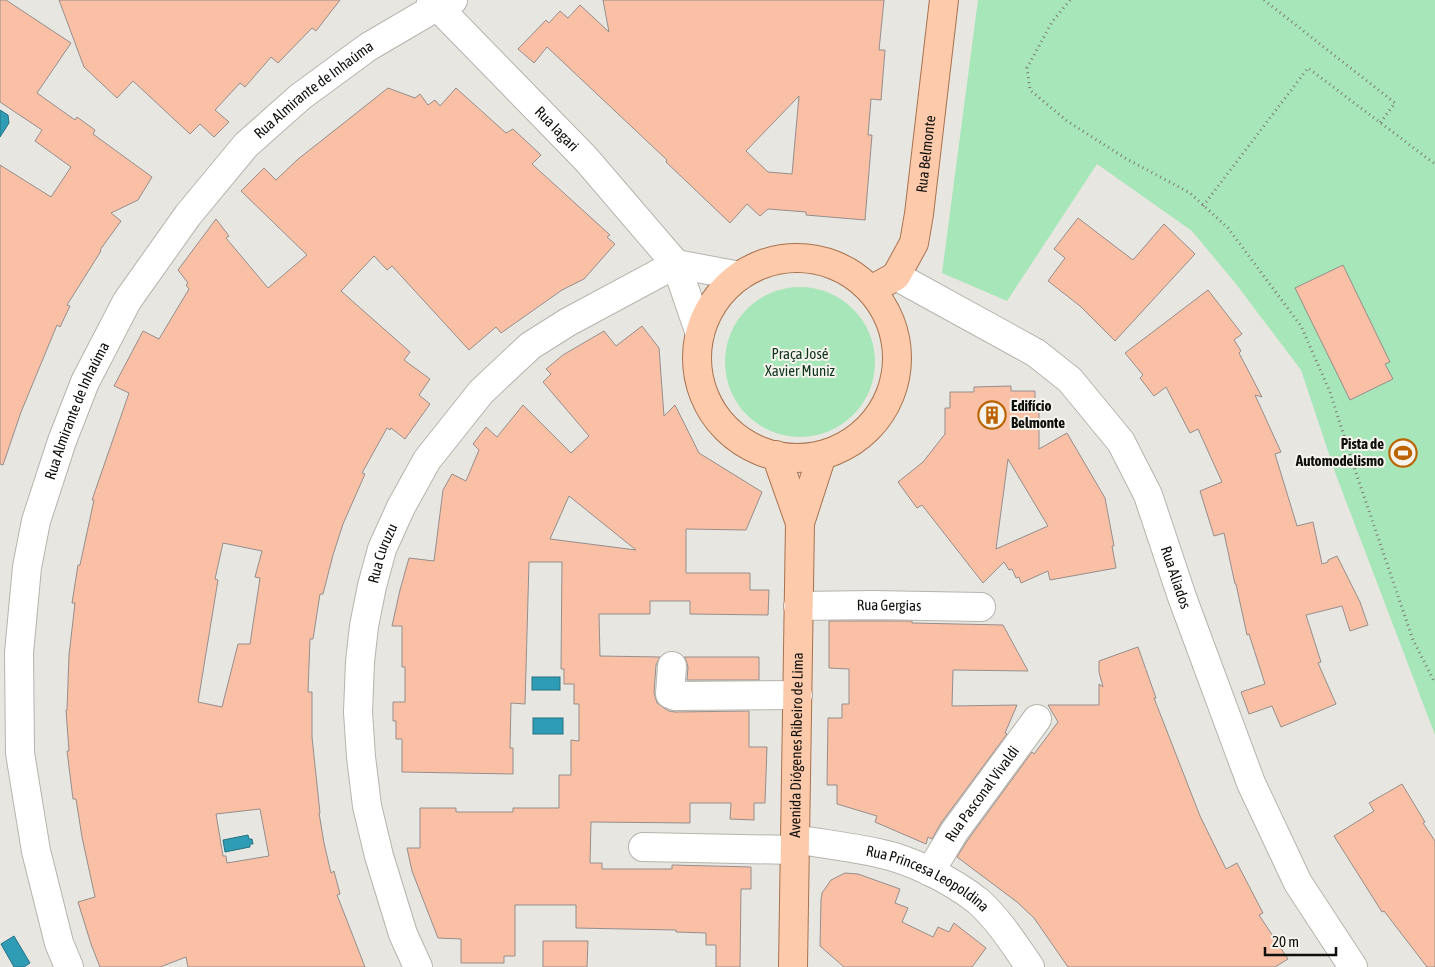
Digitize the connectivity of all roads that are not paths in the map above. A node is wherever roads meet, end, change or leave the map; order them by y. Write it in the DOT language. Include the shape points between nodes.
graph roads {
  1 [pos="944,0"];
  2 [pos="441,2"];
  3 [pos="676,264"];
  4 [pos="740,276"];
  5 [pos="896,276"];
  6 [pos="871,290"];
  7 [pos="700,334"];
  8 [pos="776,455"];
  9 [pos="822,455"];
  10 [pos="800,523"];
  11 [pos="798,606"];
  12 [pos="981,607"];
  13 [pos="672,666"];
  14 [pos="798,695"];
  15 [pos="1037,719"];
  16 [pos="795,845"];
  17 [pos="643,847"];
  18 [pos="930,872"];
  19 [pos="69,967"];
  20 [pos="418,967"];
  21 [pos="793,967"];
  22 [pos="1030,967"];
  23 [pos="1353,967"];
  1 -- 5 [label="main road, Rua Belmonte" via="914,243"];
  2 -- 3 [label="street, Rua Iagari" via="586,159"];
  2 -- 19 [label="street, Rua Almirante de Inhaúma" via="368,47 300,97 246,145 188,215 127,301 85,382 62,441 27,566 18,653 20,753 36,850 59,943"];
  3 -- 4 [label="street"];
  3 -- 7 [label="street, Rua Iagari"];
  3 -- 20 [label="street, Rua Curuzu" via="530,346 480,392 427,460 400,507 382,549 372,586 360,662 358,712 361,757 367,806 379,856"];
  4 -- 6 [label="main road" via="761,264 784,258 808,258 832,264"];
  4 -- 7 [label="main road" via="714,301"];
  5 -- 6 [label="main road"];
  5 -- 23 [label="street, Rua Aliados" via="1036,353 1070,380 1121,442 1148,495 1251,783 1298,883"];
  6 -- 9 [label="main road" via="886,312 895,335 898,361 894,386 883,410 867,430 846,445"];
  7 -- 8 [label="main road" via="697,356 699,379 710,407 735,436 754,448"];
  8 -- 9 [label="main road" via="802,458"];
  8 -- 10 [label="main road, Avenida Diógenes Ribeiro de Lima"];
  9 -- 10 [label="main road, Avenida Diógenes Ribeiro de Lima"];
  10 -- 11 [label="main road, Avenida Diógenes Ribeiro de Lima"];
  11 -- 12 [label="street, Rua Gergias"];
  11 -- 14 [label="main road, Avenida Diógenes Ribeiro de Lima"];
  13 -- 14 [label="street" via="670,694 675,696"];
  14 -- 16 [label="main road, Avenida Diógenes Ribeiro de Lima"];
  15 -- 18 [label="street, Rua Pasconal Vivaldi" via="954,832"];
  16 -- 17 [label="street, Rua Princesa Leopoldina"];
  16 -- 18 [label="street, Rua Princesa Leopoldina" via="880,853"];
  16 -- 21 [label="main road, Avenida Diógenes Ribeiro de Lima"];
  18 -- 22 [label="street, Rua Princesa Leopoldina" via="978,902 1004,928"];
}
